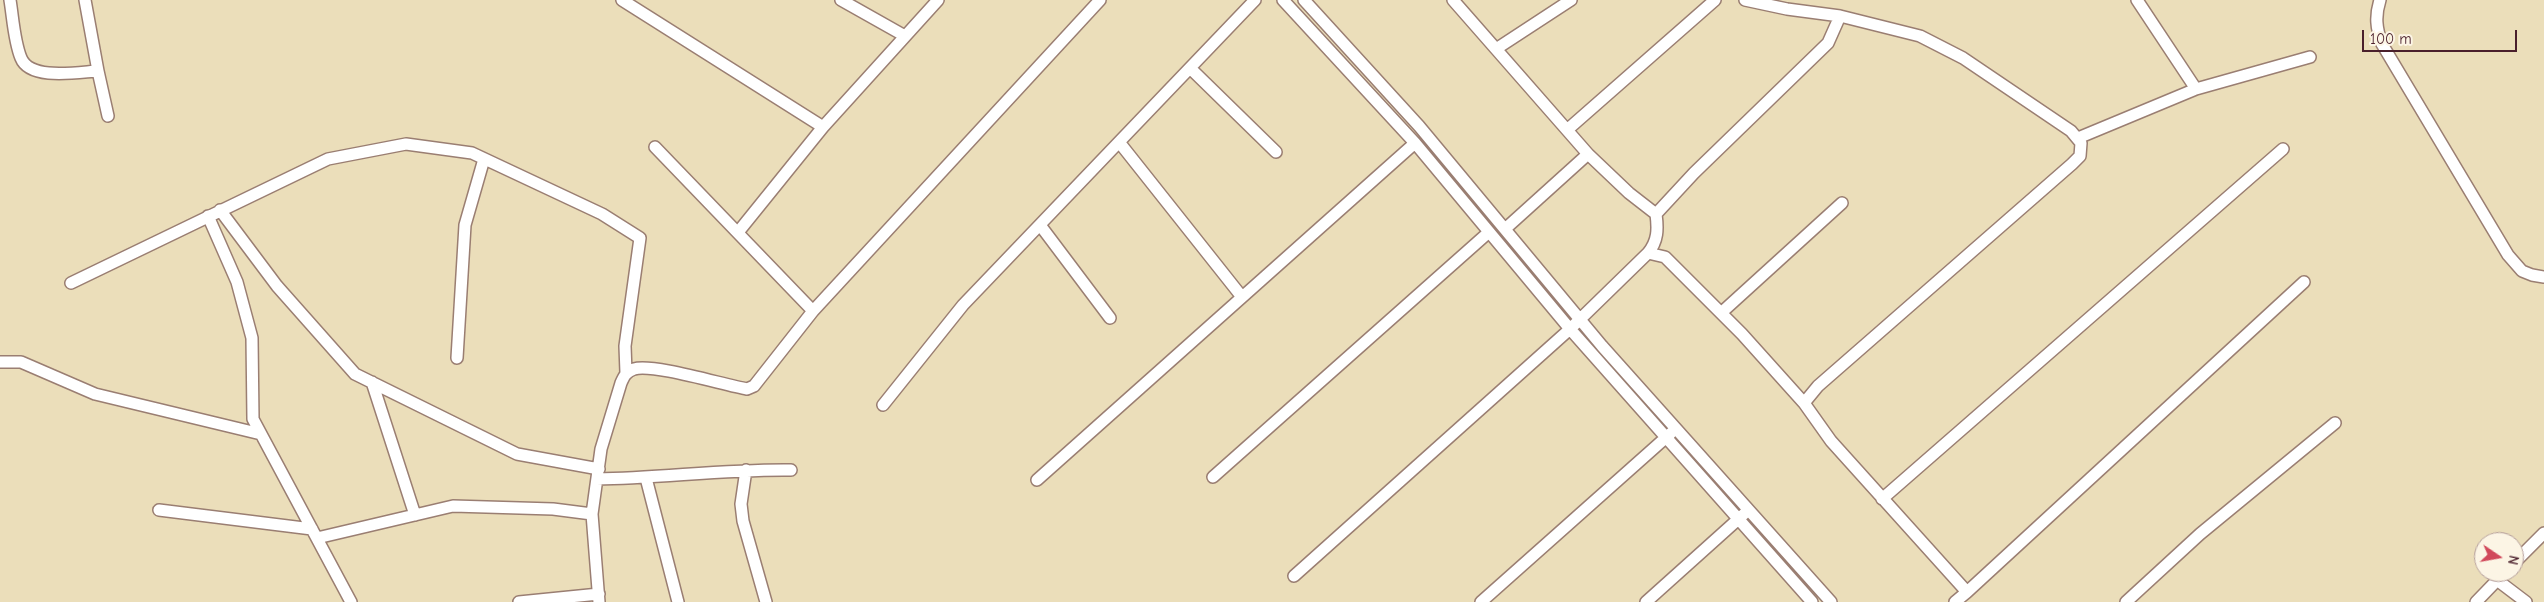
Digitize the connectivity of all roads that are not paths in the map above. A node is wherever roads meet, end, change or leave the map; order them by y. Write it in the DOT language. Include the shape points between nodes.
graph roads {
  1 [pos="10,0"];
  2 [pos="85,0"];
  3 [pos="622,0"];
  4 [pos="841,0"];
  5 [pos="938,0"];
  6 [pos="1100,0"];
  7 [pos="1254,0"];
  8 [pos="1304,0"];
  9 [pos="1453,0"];
  10 [pos="1571,0"];
  11 [pos="1715,0"];
  12 [pos="1745,0"];
  13 [pos="2138,0"];
  14 [pos="2380,0"];
  15 [pos="1286,1"];
  16 [pos="1840,16"];
  17 [pos="905,36"];
  18 [pos="1496,49"];
  19 [pos="2310,57"];
  20 [pos="1190,68"];
  21 [pos="98,71"];
  22 [pos="2196,88"];
  23 [pos="108,116"];
  24 [pos="823,127"];
  25 [pos="1567,130"];
  26 [pos="2078,138"];
  27 [pos="1119,142"];
  28 [pos="1415,143"];
  29 [pos="656,147"];
  30 [pos="2283,148"];
  31 [pos="1276,152"];
  32 [pos="1588,154"];
  33 [pos="484,159"];
  34 [pos="1842,204"];
  35 [pos="220,210"];
  36 [pos="1656,214"];
  37 [pos="208,216"];
  38 [pos="1040,224"];
  39 [pos="1505,229"];
  40 [pos="739,231"];
  41 [pos="1489,232"];
  42 [pos="1648,253"];
  43 [pos="2544,276"];
  44 [pos="2304,282"];
  45 [pos="72,283"];
  46 [pos="1242,297"];
  47 [pos="814,311"];
  48 [pos="1721,313"];
  49 [pos="1110,318"];
  50 [pos="1578,318"];
  51 [pos="1570,329"];
  52 [pos="457,358"];
  53 [pos="0,362"];
  54 [pos="626,373"];
  55 [pos="372,382"];
  56 [pos="1804,403"];
  57 [pos="883,405"];
  58 [pos="2335,424"];
  59 [pos="1676,429"];
  60 [pos="261,434"];
  61 [pos="1666,438"];
  62 [pos="746,470"];
  63 [pos="791,470"];
  64 [pos="598,474"];
  65 [pos="1213,477"];
  66 [pos="646,478"];
  67 [pos="1036,480"];
  68 [pos="1882,498"];
  69 [pos="1749,509"];
  70 [pos="159,510"];
  71 [pos="592,514"];
  72 [pos="415,515"];
  73 [pos="1739,518"];
  74 [pos="315,533"];
  75 [pos="2544,533"];
  76 [pos="2524,553"];
  77 [pos="1294,576"];
  78 [pos="2495,582"];
  79 [pos="2507,582"];
  80 [pos="1966,592"];
  81 [pos="599,598"];
  82 [pos="1810,601"];
  83 [pos="351,602"];
  84 [pos="519,602"];
  85 [pos="678,602"];
  86 [pos="766,602"];
  87 [pos="1481,602"];
  88 [pos="1646,602"];
  89 [pos="1831,602"];
  90 [pos="1955,602"];
  91 [pos="2126,602"];
  92 [pos="2476,602"];
  93 [pos="2526,602"];
  1 -- 21 [label="street" via="21,59 28,67 47,74"];
  2 -- 21 [label="street"];
  3 -- 24 [label="street"];
  4 -- 17 [label="street"];
  5 -- 17 [label="street"];
  6 -- 47 [label="street"];
  7 -- 20 [label="street"];
  8 -- 39 [label="street" via="1419,126"];
  9 -- 18 [label="street"];
  10 -- 18 [label="street"];
  11 -- 25 [label="street"];
  12 -- 16 [label="street"];
  13 -- 22 [label="street"];
  14 -- 43 [label="street" via="2376,14 2382,44 2481,213 2515,266 2532,276"];
  15 -- 28 [label="street"];
  16 -- 26 [label="street" via="1920,36 1963,58"];
  16 -- 36 [label="street" via="1828,43 1694,172"];
  17 -- 24 [label="street"];
  18 -- 25 [label="street"];
  19 -- 22 [label="street"];
  20 -- 27 [label="street"];
  20 -- 31 [label="street"];
  21 -- 23 [label="street"];
  22 -- 26 [label="street"];
  24 -- 40 [label="street"];
  25 -- 32 [label="street"];
  26 -- 56 [label="street" via="2082,148 2080,156 2072,164 1818,386"];
  27 -- 38 [label="street"];
  27 -- 46 [label="street"];
  28 -- 41 [label="street"];
  28 -- 46 [label="street"];
  29 -- 40 [label="street"];
  30 -- 68 [label="street"];
  32 -- 36 [label="street"];
  32 -- 39 [label="street"];
  33 -- 35 [label="street" via="472,153 406,144 328,159"];
  33 -- 52 [label="street" via="465,225"];
  33 -- 54 [label="street" via="602,214 640,238 625,346"];
  34 -- 48 [label="street"];
  35 -- 37 [label="street"];
  35 -- 55 [label="street" via="278,286 355,374"];
  36 -- 42 [label="street" via="1658,231"];
  37 -- 45 [label="street"];
  37 -- 60 [label="street" via="237,282 252,338 253,419"];
  38 -- 49 [label="street"];
  38 -- 57 [label="street" via="963,305"];
  39 -- 50 [label="street"];
  40 -- 47 [label="street"];
  41 -- 51 [label="street"];
  41 -- 65 [label="street"];
  42 -- 48 [label="street" via="1665,257"];
  42 -- 50 [label="street"];
  44 -- 80 [label="street"];
  46 -- 67 [label="street"];
  47 -- 54 [label="street" via="754,386 747,389 658,370 635,369"];
  48 -- 56 [label="street"];
  50 -- 51 [label="street"];
  50 -- 59 [label="street"];
  51 -- 61 [label="street"];
  51 -- 77 [label="street"];
  53 -- 60 [label="street" via="21,362 95,394"];
  54 -- 64 [label="street" via="601,449"];
  55 -- 64 [label="street" via="517,454"];
  55 -- 72 [label="street"];
  56 -- 68 [label="street" via="1831,441"];
  58 -- 91 [label="street" via="2200,534"];
  59 -- 61 [label="street"];
  59 -- 69 [label="street"];
  60 -- 74 [label="street"];
  61 -- 73 [label="street"];
  61 -- 87 [label="street"];
  62 -- 63 [label="street"];
  62 -- 66 [label="street"];
  62 -- 86 [label="street" via="741,504 743,521"];
  64 -- 66 [label="street"];
  64 -- 71 [label="street"];
  66 -- 85 [label="street"];
  68 -- 80 [label="street"];
  69 -- 73 [label="street"];
  69 -- 89 [label="street"];
  70 -- 74 [label="street"];
  71 -- 72 [label="street" via="553,509 453,506"];
  71 -- 81 [label="street"];
  72 -- 74 [label="street"];
  73 -- 82 [label="street"];
  73 -- 88 [label="street"];
  74 -- 83 [label="street"];
  75 -- 76 [label="street"];
  78 -- 92 [label="street"];
  79 -- 93 [label="street"];
  80 -- 90 [label="street"];
  81 -- 84 [label="street"];
}
